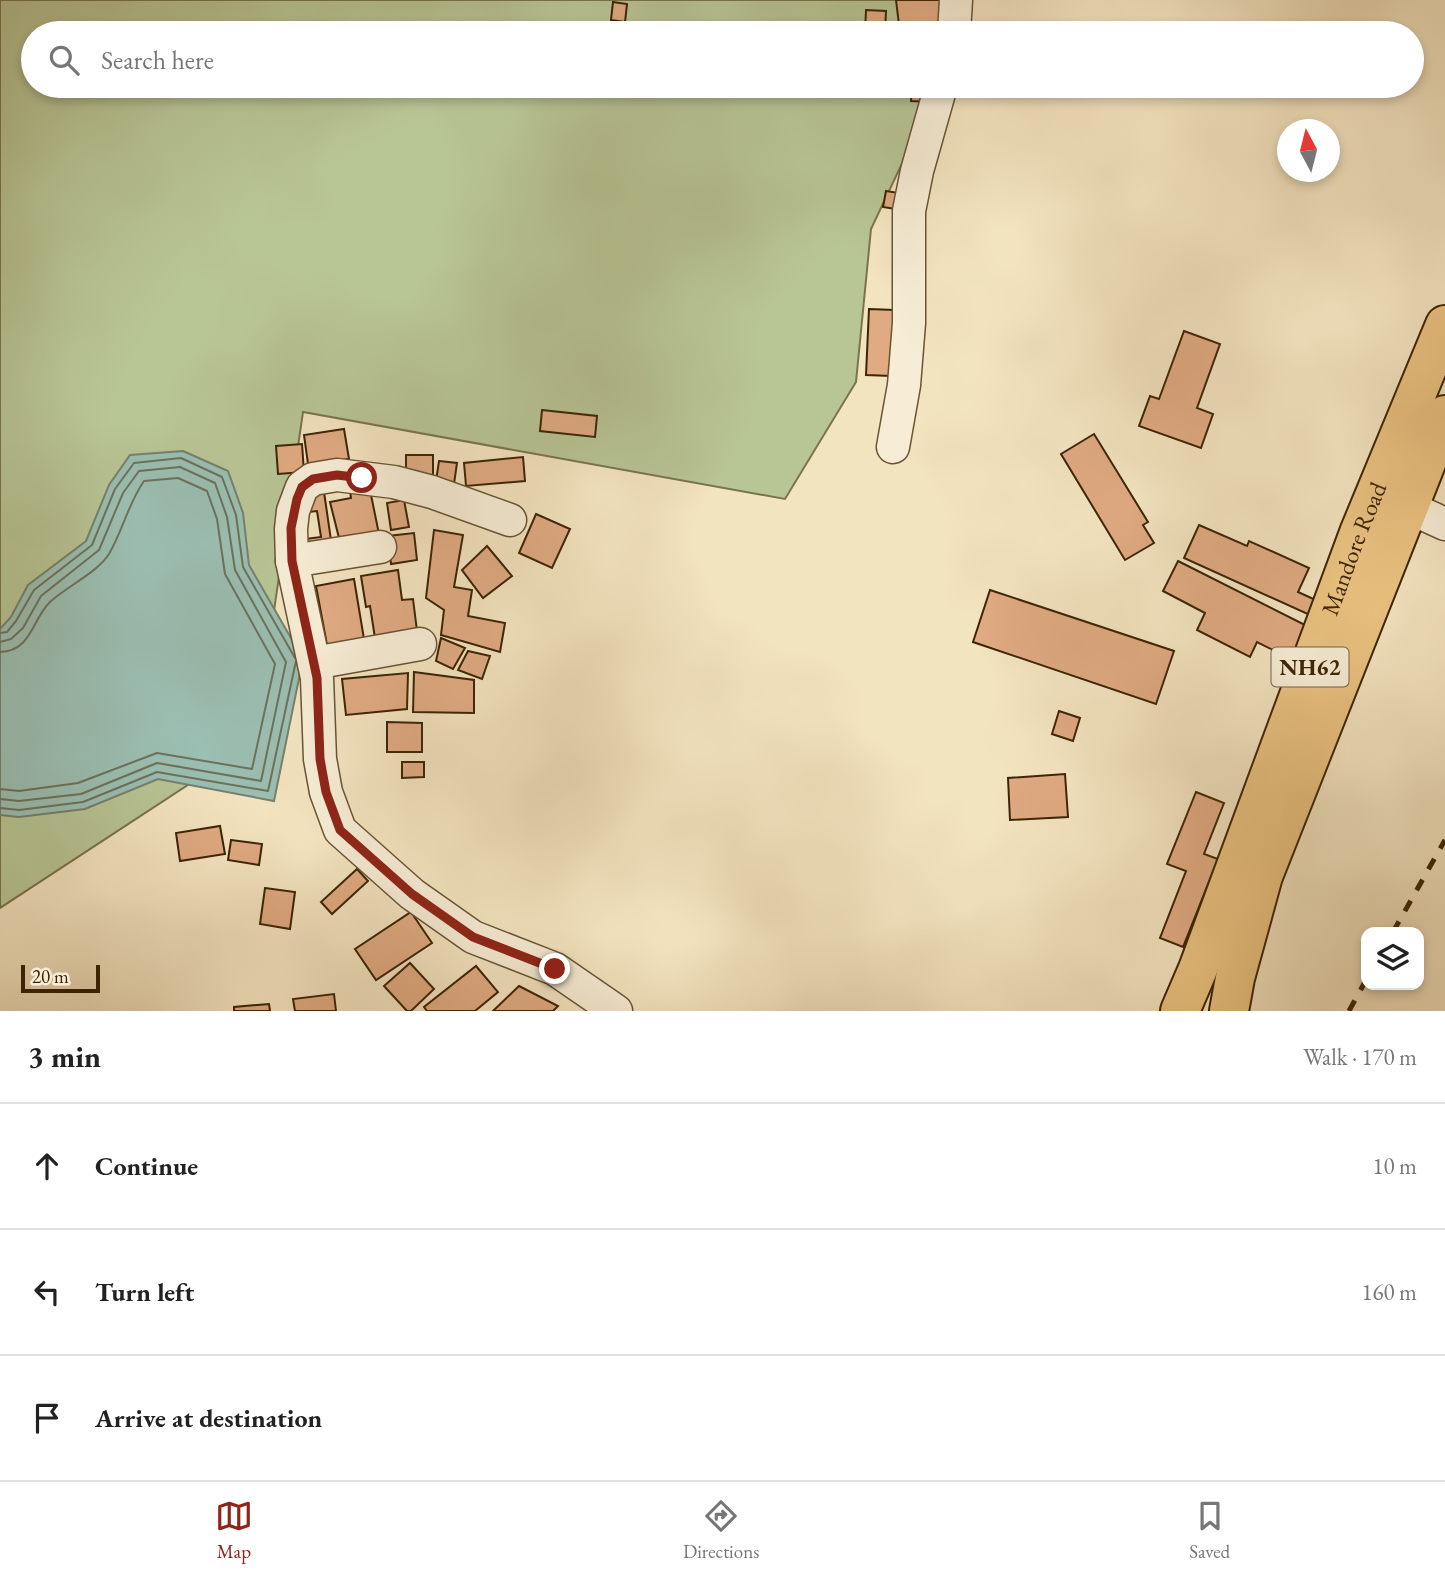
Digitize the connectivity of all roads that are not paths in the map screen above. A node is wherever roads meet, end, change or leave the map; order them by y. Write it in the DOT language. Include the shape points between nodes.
graph roads {
  1 [pos="956,0"];
  2 [pos="955,21"];
  3 [pos="938,98"];
  4 [pos="1445,325"];
  5 [pos="1445,415"];
  6 [pos="893,447"];
  7 [pos="1408,507"];
  8 [pos="510,520"];
  9 [pos="1445,524"];
  10 [pos="380,547"];
  11 [pos="292,561"];
  12 [pos="420,643"];
  13 [pos="314,663"];
  14 [pos="616,1011"];
  15 [pos="1180,1011"];
  16 [pos="1229,1011"];
  1 -- 2 [label="street"];
  3 -- 6 [label="street" via="909,211 909,323"];
  4 -- 15 [label="highway, Mandore Road / NH62" via="1359,533"];
  5 -- 7 [label="highway, Mandore Road / NH62"];
  7 -- 9 [label="street"];
  7 -- 16 [label="highway, Mandore Road / NH62" via="1263,876"];
  8 -- 11 [label="street" via="394,482 337,475 313,479 302,487 293,511"];
  10 -- 11 [label="street"];
  11 -- 13 [label="street"];
  12 -- 13 [label="street"];
  13 -- 14 [label="street" via="320,759 340,830 412,894 473,937 555,969"];
}
